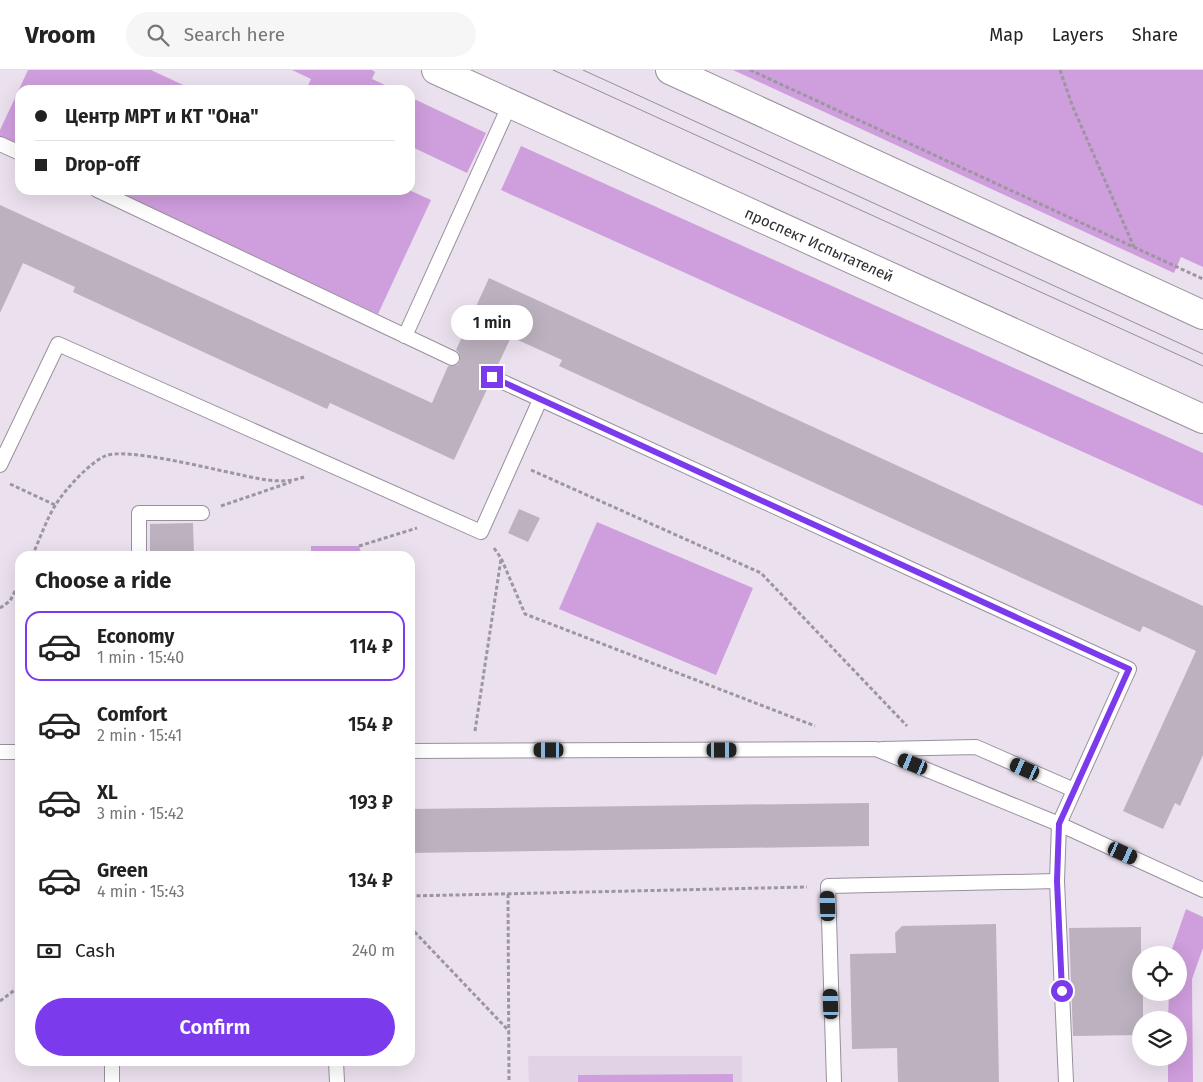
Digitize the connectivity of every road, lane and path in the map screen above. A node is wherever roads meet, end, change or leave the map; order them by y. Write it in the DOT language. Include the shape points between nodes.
graph roads {
  1 [pos="436,70"];
  2 [pos="670,70"];
  3 [pos="750,70"];
  4 [pos="1060,70"];
  5 [pos="510,104"];
  6 [pos="0,144"];
  7 [pos="15,151"];
  8 [pos="108,195"];
  9 [pos="1134,247"];
  10 [pos="1203,279"];
  11 [pos="1203,315"];
  12 [pos="405,336"];
  13 [pos="452,358"];
  14 [pos="492,377"];
  15 [pos="540,400"];
  16 [pos="1203,419"];
  17 [pos="512,462"];
  18 [pos="0,464"];
  19 [pos="330,466"];
  20 [pos="294,481"];
  21 [pos="8,483"];
  22 [pos="55,505"];
  23 [pos="202,513"];
  24 [pos="448,518"];
  25 [pos="481,532"];
  26 [pos="359,546"];
  27 [pos="34,551"];
  28 [pos="139,551"];
  29 [pos="501,558"];
  30 [pos="15,591"];
  31 [pos="0,608"];
  32 [pos="820,728"];
  33 [pos="876,749"];
  34 [pos="928,749"];
  35 [pos="415,751"];
  36 [pos="472,751"];
  37 [pos="0,752"];
  38 [pos="15,752"];
  39 [pos="1074,790"];
  40 [pos="1059,824"];
  41 [pos="1057,881"];
  42 [pos="828,886"];
  43 [pos="1203,890"];
  44 [pos="508,894"];
  45 [pos="415,896"];
  46 [pos="415,932"];
  47 [pos="15,990"];
  48 [pos="0,1001"];
  49 [pos="509,1031"];
  50 [pos="112,1066"];
  51 [pos="336,1066"];
  52 [pos="112,1082"];
  53 [pos="337,1082"];
  54 [pos="510,1082"];
  55 [pos="834,1082"];
  56 [pos="1066,1082"];
  1 -- 5 [label="main road, проспект Испытателей"];
  2 -- 11 [label="main road"];
  3 -- 9 [label="path"];
  4 -- 9 [label="path"];
  5 -- 12 [label="lane"];
  5 -- 16 [label="main road, проспект Испытателей"];
  6 -- 7 [label="lane"];
  8 -- 12 [label="lane"];
  9 -- 10 [label="path"];
  12 -- 13 [label="lane"];
  14 -- 15 [label="lane"];
  15 -- 17 [label="lane"];
  15 -- 39 [label="lane" via="1129,669"];
  17 -- 25 [label="lane"];
  17 -- 34 [label="path" via="762,573"];
  18 -- 19 [label="lane" via="58,344"];
  19 -- 20 [label="path"];
  19 -- 24 [label="lane"];
  20 -- 22 [label="path" via="262,480 188,463 122,454 106,456 91,466"];
  20 -- 23 [label="path"];
  21 -- 22 [label="path"];
  22 -- 27 [label="path"];
  23 -- 28 [label="lane" via="139,513"];
  24 -- 25 [label="lane"];
  24 -- 26 [label="path"];
  25 -- 29 [label="path"];
  29 -- 32 [label="path" via="525,614"];
  29 -- 36 [label="path"];
  30 -- 31 [label="path" via="10,601"];
  33 -- 34 [label="lane"];
  33 -- 36 [label="lane"];
  33 -- 40 [label="lane"];
  34 -- 39 [label="lane" via="976,747"];
  35 -- 36 [label="lane"];
  37 -- 38 [label="lane"];
  39 -- 40 [label="lane"];
  40 -- 41 [label="lane"];
  40 -- 43 [label="lane"];
  41 -- 42 [label="lane"];
  41 -- 56 [label="lane"];
  42 -- 44 [label="path"];
  42 -- 55 [label="lane"];
  44 -- 45 [label="path"];
  44 -- 49 [label="path"];
  46 -- 49 [label="path"];
  47 -- 48 [label="path"];
  49 -- 54 [label="path"];
  50 -- 52 [label="lane"];
  51 -- 53 [label="lane"];
}
